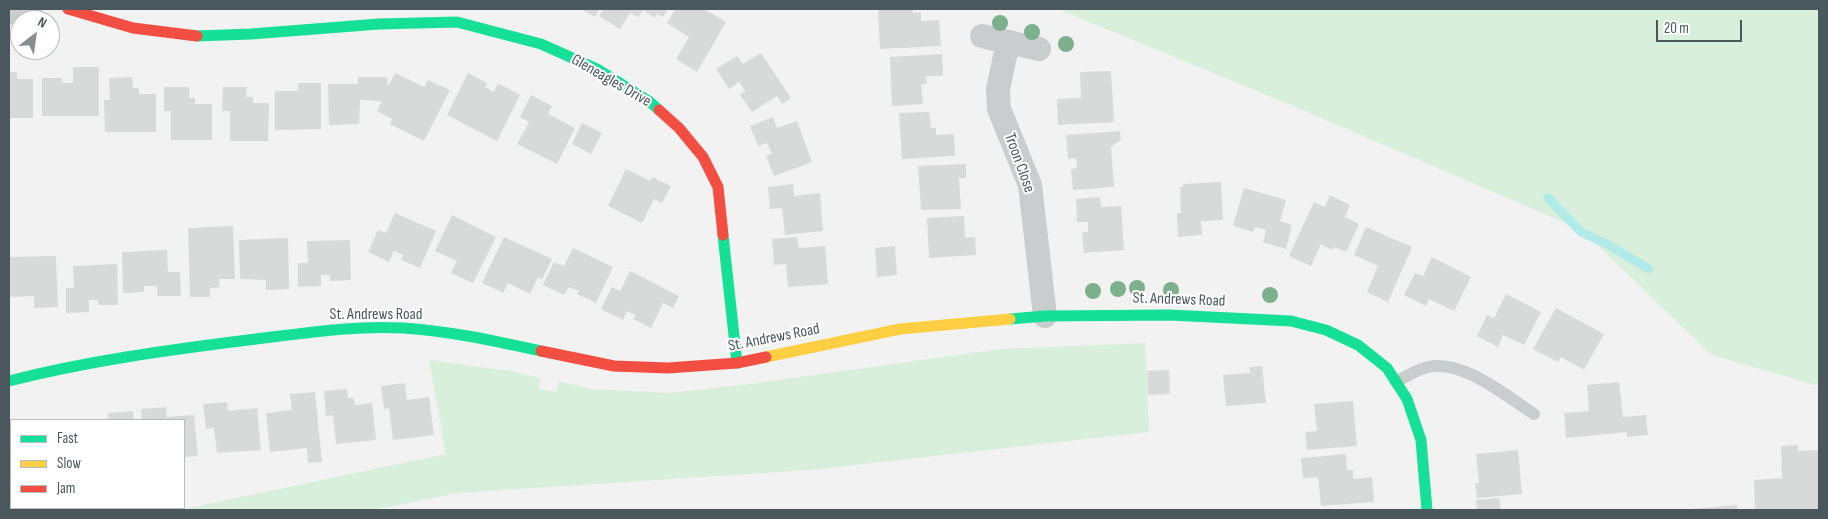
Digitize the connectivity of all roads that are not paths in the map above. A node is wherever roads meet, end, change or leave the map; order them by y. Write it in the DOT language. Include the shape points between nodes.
graph roads {
  1 [pos="30,9"];
  2 [pos="68,9"];
  3 [pos="443,9"];
  4 [pos="9,13"];
  5 [pos="441,22"];
  6 [pos="982,36"];
  7 [pos="1008,42"];
  8 [pos="1039,49"];
  9 [pos="1045,316"];
  10 [pos="737,363"];
  11 [pos="9,381"];
  12 [pos="1396,382"];
  13 [pos="1534,414"];
  14 [pos="1426,510"];
  1 -- 4 [label="street"];
  2 -- 5 [label="street, Gleneagles Drive" via="133,28 195,36"];
  3 -- 5 [label="lane"];
  5 -- 10 [label="street, Gleneagles Drive" via="457,22 541,44 597,69 650,102 679,128 703,157 718,187"];
  6 -- 7 [label="street"];
  7 -- 8 [label="street"];
  7 -- 9 [label="street, Troon Close" via="998,89 999,109 1030,185"];
  9 -- 10 [label="street, St. Andrews Road" via="900,329"];
  9 -- 12 [label="street, St. Andrews Road" via="1170,314 1291,321 1326,330 1358,345 1387,368"];
  10 -- 11 [label="street, St. Andrews Road" via="668,368 614,366 462,334 402,328 346,328 68,366"];
  12 -- 13 [label="lane" via="1429,366 1452,367 1475,376"];
  12 -- 14 [label="street, St. Andrews Road" via="1407,399 1421,440"];
}
